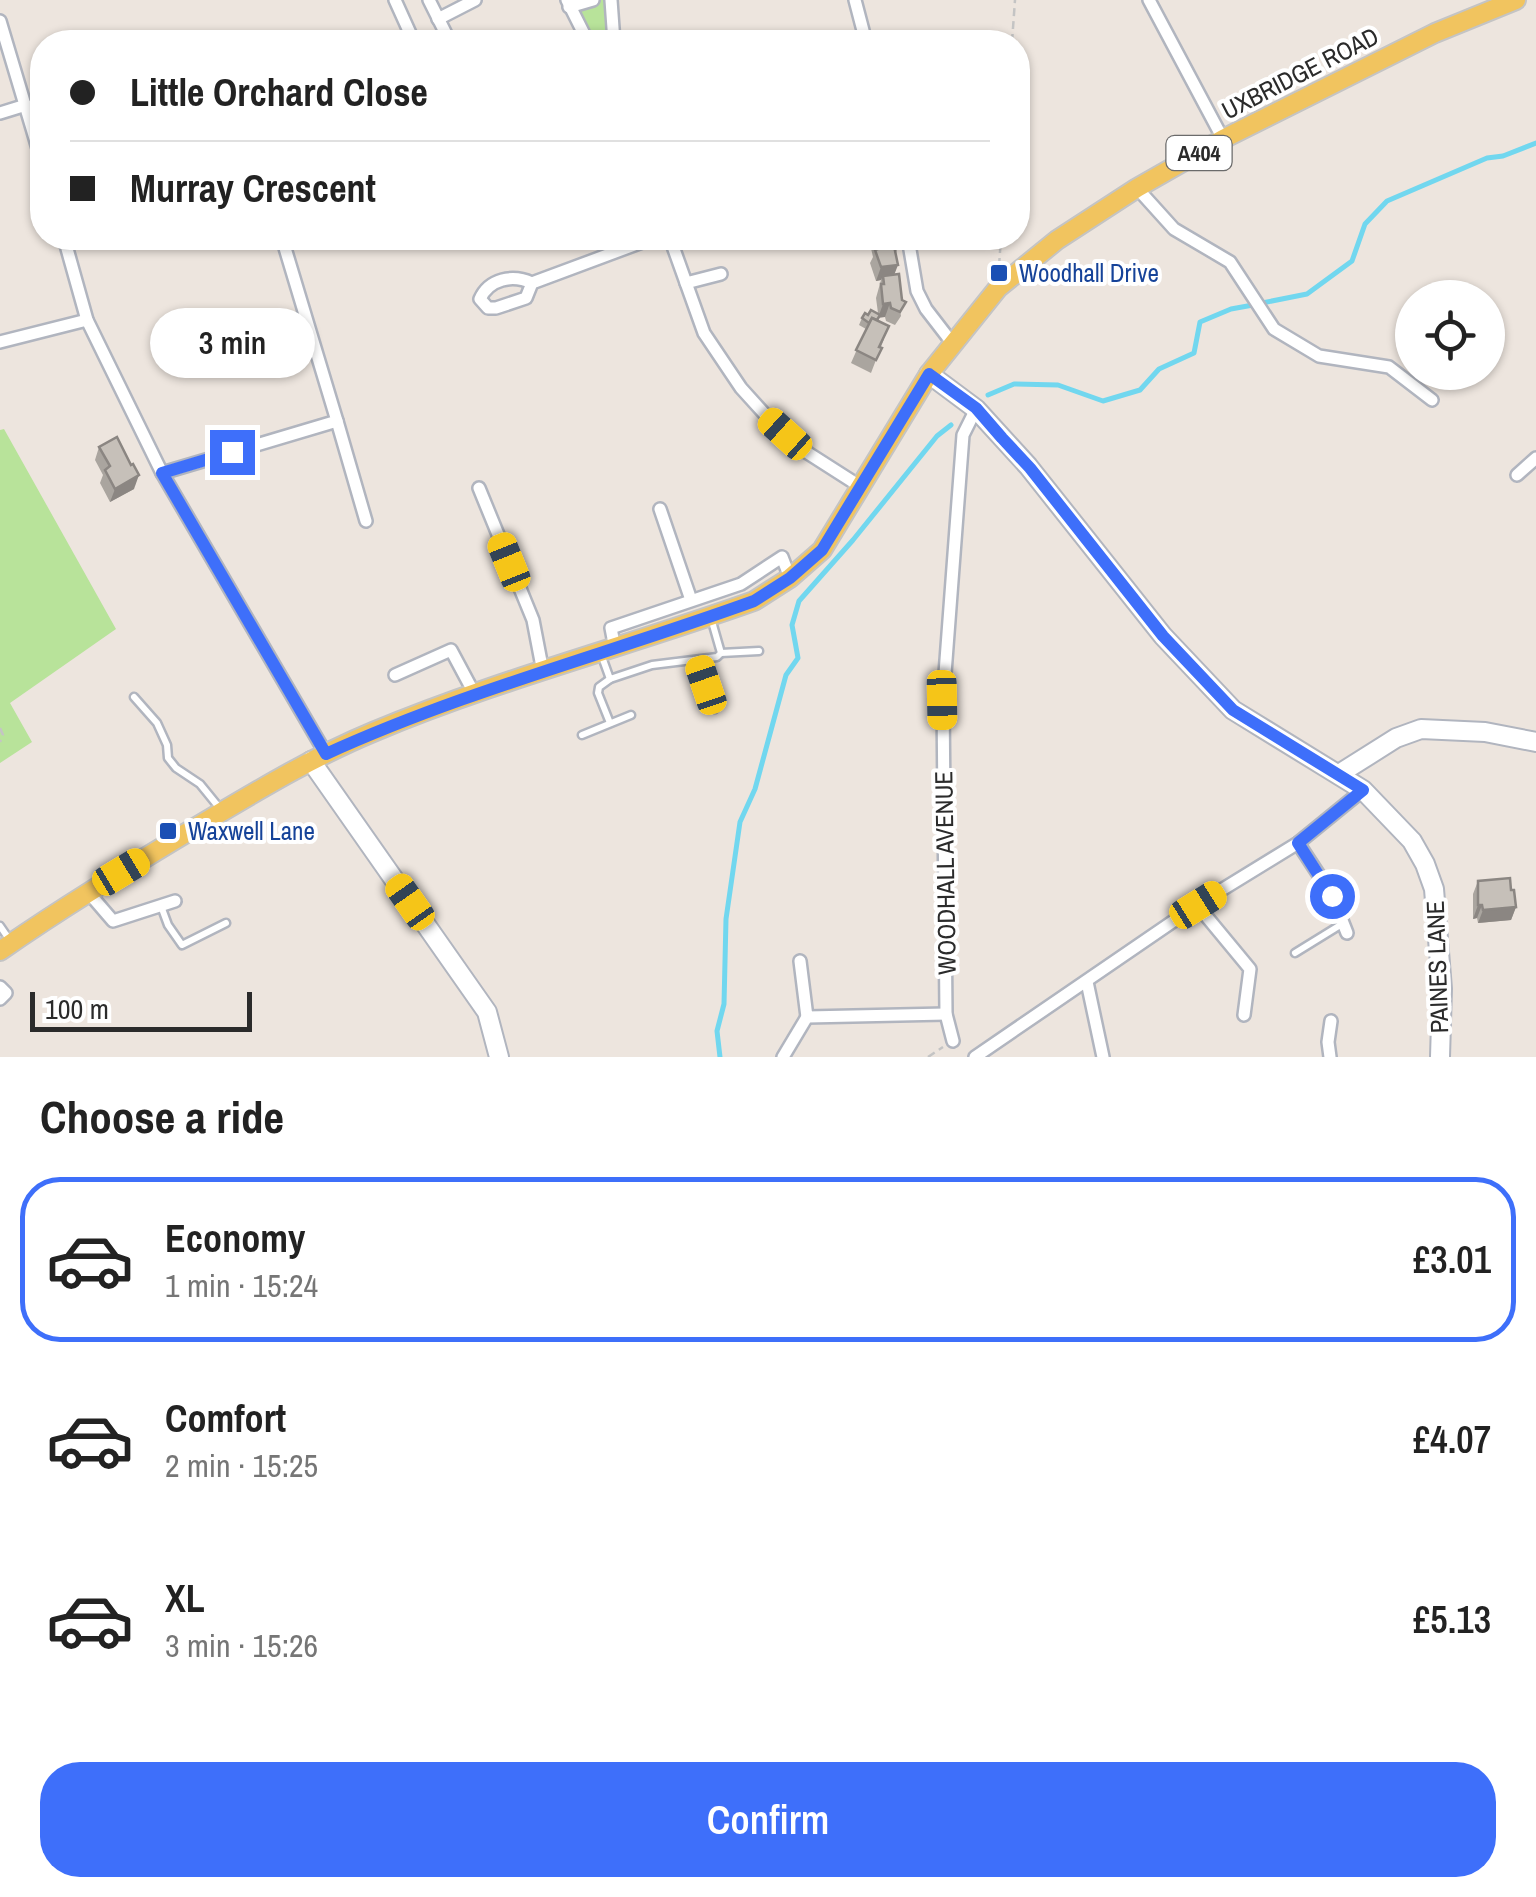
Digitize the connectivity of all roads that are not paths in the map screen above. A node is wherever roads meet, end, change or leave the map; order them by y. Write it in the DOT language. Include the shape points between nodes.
graph roads {
  1 [pos="395,0"];
  2 [pos="428,0"];
  3 [pos="476,0"];
  4 [pos="593,0"];
  5 [pos="611,0"];
  6 [pos="855,0"];
  7 [pos="1149,0"];
  8 [pos="1525,2"];
  9 [pos="568,3"];
  10 [pos="438,19"];
  11 [pos="0,21"];
  12 [pos="409,30"];
  13 [pos="444,30"];
  14 [pos="582,30"];
  15 [pos="613,30"];
  16 [pos="863,30"];
  17 [pos="28,108"];
  18 [pos="0,113"];
  19 [pos="30,116"];
  20 [pos="1223,139"];
  21 [pos="1136,188"];
  22 [pos="67,250"];
  23 [pos="286,250"];
  24 [pos="619,250"];
  25 [pos="674,250"];
  26 [pos="910,250"];
  27 [pos="721,274"];
  28 [pos="532,282"];
  29 [pos="686,284"];
  30 [pos="87,320"];
  31 [pos="0,342"];
  32 [pos="953,344"];
  33 [pos="929,374"];
  34 [pos="1432,400"];
  35 [pos="976,408"];
  36 [pos="337,422"];
  37 [pos="1536,458"];
  38 [pos="162,473"];
  39 [pos="1517,475"];
  40 [pos="861,487"];
  41 [pos="479,488"];
  42 [pos="660,509"];
  43 [pos="366,521"];
  44 [pos="790,578"];
  45 [pos="691,600"];
  46 [pos="711,617"];
  47 [pos="759,650"];
  48 [pos="608,651"];
  49 [pos="720,653"];
  50 [pos="698,661"];
  51 [pos="543,672"];
  52 [pos="395,675"];
  53 [pos="610,679"];
  54 [pos="474,694"];
  55 [pos="134,697"];
  56 [pos="714,708"];
  57 [pos="632,715"];
  58 [pos="610,723"];
  59 [pos="582,734"];
  60 [pos="1536,742"];
  61 [pos="318,758"];
  62 [pos="1338,774"];
  63 [pos="1363,790"];
  64 [pos="222,812"];
  65 [pos="1298,843"];
  66 [pos="88,892"];
  67 [pos="176,902"];
  68 [pos="1198,905"];
  69 [pos="161,906"];
  70 [pos="226,923"];
  71 [pos="0,926"];
  72 [pos="1345,928"];
  73 [pos="6,947"];
  74 [pos="1295,953"];
  75 [pos="800,961"];
  76 [pos="1087,982"];
  77 [pos="0,987"];
  78 [pos="0,999"];
  79 [pos="946,1014"];
  80 [pos="1244,1015"];
  81 [pos="807,1016"];
  82 [pos="1331,1021"];
  83 [pos="953,1041"];
  84 [pos="499,1057"];
  85 [pos="783,1057"];
  86 [pos="975,1057"];
  87 [pos="1103,1057"];
  88 [pos="1330,1057"];
  89 [pos="1440,1057"];
  1 -- 12 [label="street"];
  2 -- 10 [label="street"];
  3 -- 10 [label="street"];
  4 -- 9 [label="street"];
  5 -- 15 [label="street"];
  6 -- 16 [label="street"];
  7 -- 20 [label="street"];
  8 -- 20 [label="main road, UXBRIDGE ROAD / A404" via="1435,33"];
  9 -- 14 [label="street"];
  10 -- 13 [label="street"];
  11 -- 17 [label="street"];
  17 -- 18 [label="street"];
  17 -- 19 [label="street"];
  20 -- 21 [label="main road, UXBRIDGE ROAD / A404"];
  21 -- 32 [label="main road, UXBRIDGE ROAD / A404" via="998,288"];
  21 -- 34 [label="street" via="1174,229 1230,262 1274,330 1319,356 1389,367"];
  22 -- 30 [label="street"];
  23 -- 36 [label="street"];
  24 -- 28 [label="street"];
  25 -- 29 [label="street"];
  26 -- 32 [label="street" via="917,291"];
  27 -- 29 [label="street"];
  29 -- 40 [label="street" via="704,333 741,388 800,448"];
  30 -- 31 [label="street"];
  30 -- 38 [label="street"];
  32 -- 33 [label="main road, UXBRIDGE ROAD / A404"];
  33 -- 35 [label="street, PAINES LANE"];
  33 -- 40 [label="main road, UXBRIDGE ROAD / A404"];
  35 -- 62 [label="street, PAINES LANE" via="1163,636 1233,710"];
  35 -- 79 [label="street, WOODHALL AVENUE" via="963,434 942,700"];
  36 -- 38 [label="street"];
  36 -- 43 [label="street"];
  37 -- 39 [label="street"];
  38 -- 61 [label="street"];
  40 -- 44 [label="main road, UXBRIDGE ROAD / A404" via="822,550"];
  41 -- 51 [label="street" via="533,620"];
  42 -- 45 [label="street"];
  44 -- 45 [label="street" via="782,557 741,584"];
  44 -- 46 [label="main road, UXBRIDGE ROAD / A404"];
  45 -- 48 [label="street" via="612,628"];
  46 -- 48 [label="main road, UXBRIDGE ROAD / A404"];
  46 -- 49 [label="lane"];
  47 -- 49 [label="lane"];
  48 -- 51 [label="main road, UXBRIDGE ROAD / A404"];
  48 -- 53 [label="lane"];
  49 -- 50 [label="lane"];
  50 -- 53 [label="lane"];
  50 -- 56 [label="lane"];
  51 -- 54 [label="main road, UXBRIDGE ROAD / A404"];
  52 -- 54 [label="street" via="452,650"];
  53 -- 58 [label="lane" via="598,694"];
  54 -- 61 [label="main road, UXBRIDGE ROAD / A404"];
  55 -- 64 [label="lane" via="157,723 168,758"];
  57 -- 58 [label="lane"];
  58 -- 59 [label="lane"];
  60 -- 62 [label="street" via="1420,729"];
  61 -- 64 [label="main road, UXBRIDGE ROAD / A404"];
  61 -- 84 [label="street" via="487,1012"];
  62 -- 63 [label="street, PAINES LANE"];
  63 -- 65 [label="street"];
  63 -- 89 [label="street, PAINES LANE" via="1412,841 1434,889"];
  64 -- 66 [label="main road, UXBRIDGE ROAD / A404"];
  65 -- 68 [label="street"];
  65 -- 72 [label="street"];
  66 -- 69 [label="street" via="113,921"];
  66 -- 73 [label="main road, UXBRIDGE ROAD / A404"];
  67 -- 69 [label="street"];
  68 -- 76 [label="street"];
  68 -- 80 [label="street" via="1250,969"];
  69 -- 70 [label="lane" via="182,945"];
  71 -- 73 [label="lane"];
  72 -- 74 [label="lane"];
  75 -- 81 [label="street"];
  76 -- 86 [label="street"];
  76 -- 87 [label="street"];
  77 -- 78 [label="street" via="6,994"];
  79 -- 81 [label="street"];
  79 -- 83 [label="street, WOODHALL AVENUE"];
  81 -- 85 [label="street"];
  82 -- 88 [label="street"];
}
